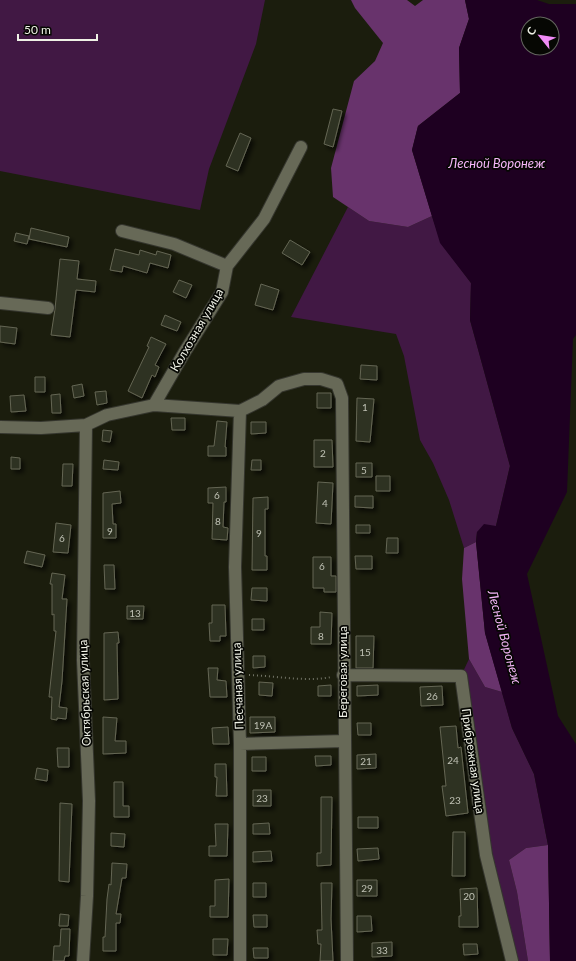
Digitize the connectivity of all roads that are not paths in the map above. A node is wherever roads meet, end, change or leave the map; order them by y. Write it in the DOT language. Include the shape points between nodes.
graph roads {
  1 [pos="301,147"];
  2 [pos="122,232"];
  3 [pos="227,266"];
  4 [pos="0,303"];
  5 [pos="48,308"];
  6 [pos="154,405"];
  7 [pos="240,411"];
  8 [pos="86,425"];
  9 [pos="0,427"];
  10 [pos="343,675"];
  11 [pos="344,741"];
  12 [pos="240,744"];
  13 [pos="83,961"];
  14 [pos="240,961"];
  15 [pos="347,961"];
  16 [pos="512,961"];
  1 -- 3 [label="street" via="264,219"];
  2 -- 3 [label="street" via="174,244"];
  3 -- 6 [label="street, Колхозная улица" via="222,292"];
  4 -- 5 [label="street"];
  6 -- 7 [label="street"];
  6 -- 8 [label="street" via="107,415"];
  7 -- 10 [label="street, Береговая улица" via="262,400 279,386 304,379 321,379 337,384 342,398"];
  7 -- 12 [label="street, Песчаная улица" via="235,567"];
  8 -- 9 [label="street"];
  8 -- 13 [label="street, Октябрьская улица" via="83,660 89,801"];
  10 -- 11 [label="street, Береговая улица"];
  10 -- 16 [label="street, Прибрежная улица" via="461,676 486,855"];
  11 -- 12 [label="street"];
  11 -- 15 [label="street, Береговая улица"];
  12 -- 14 [label="street, Песчаная улица"];
}
